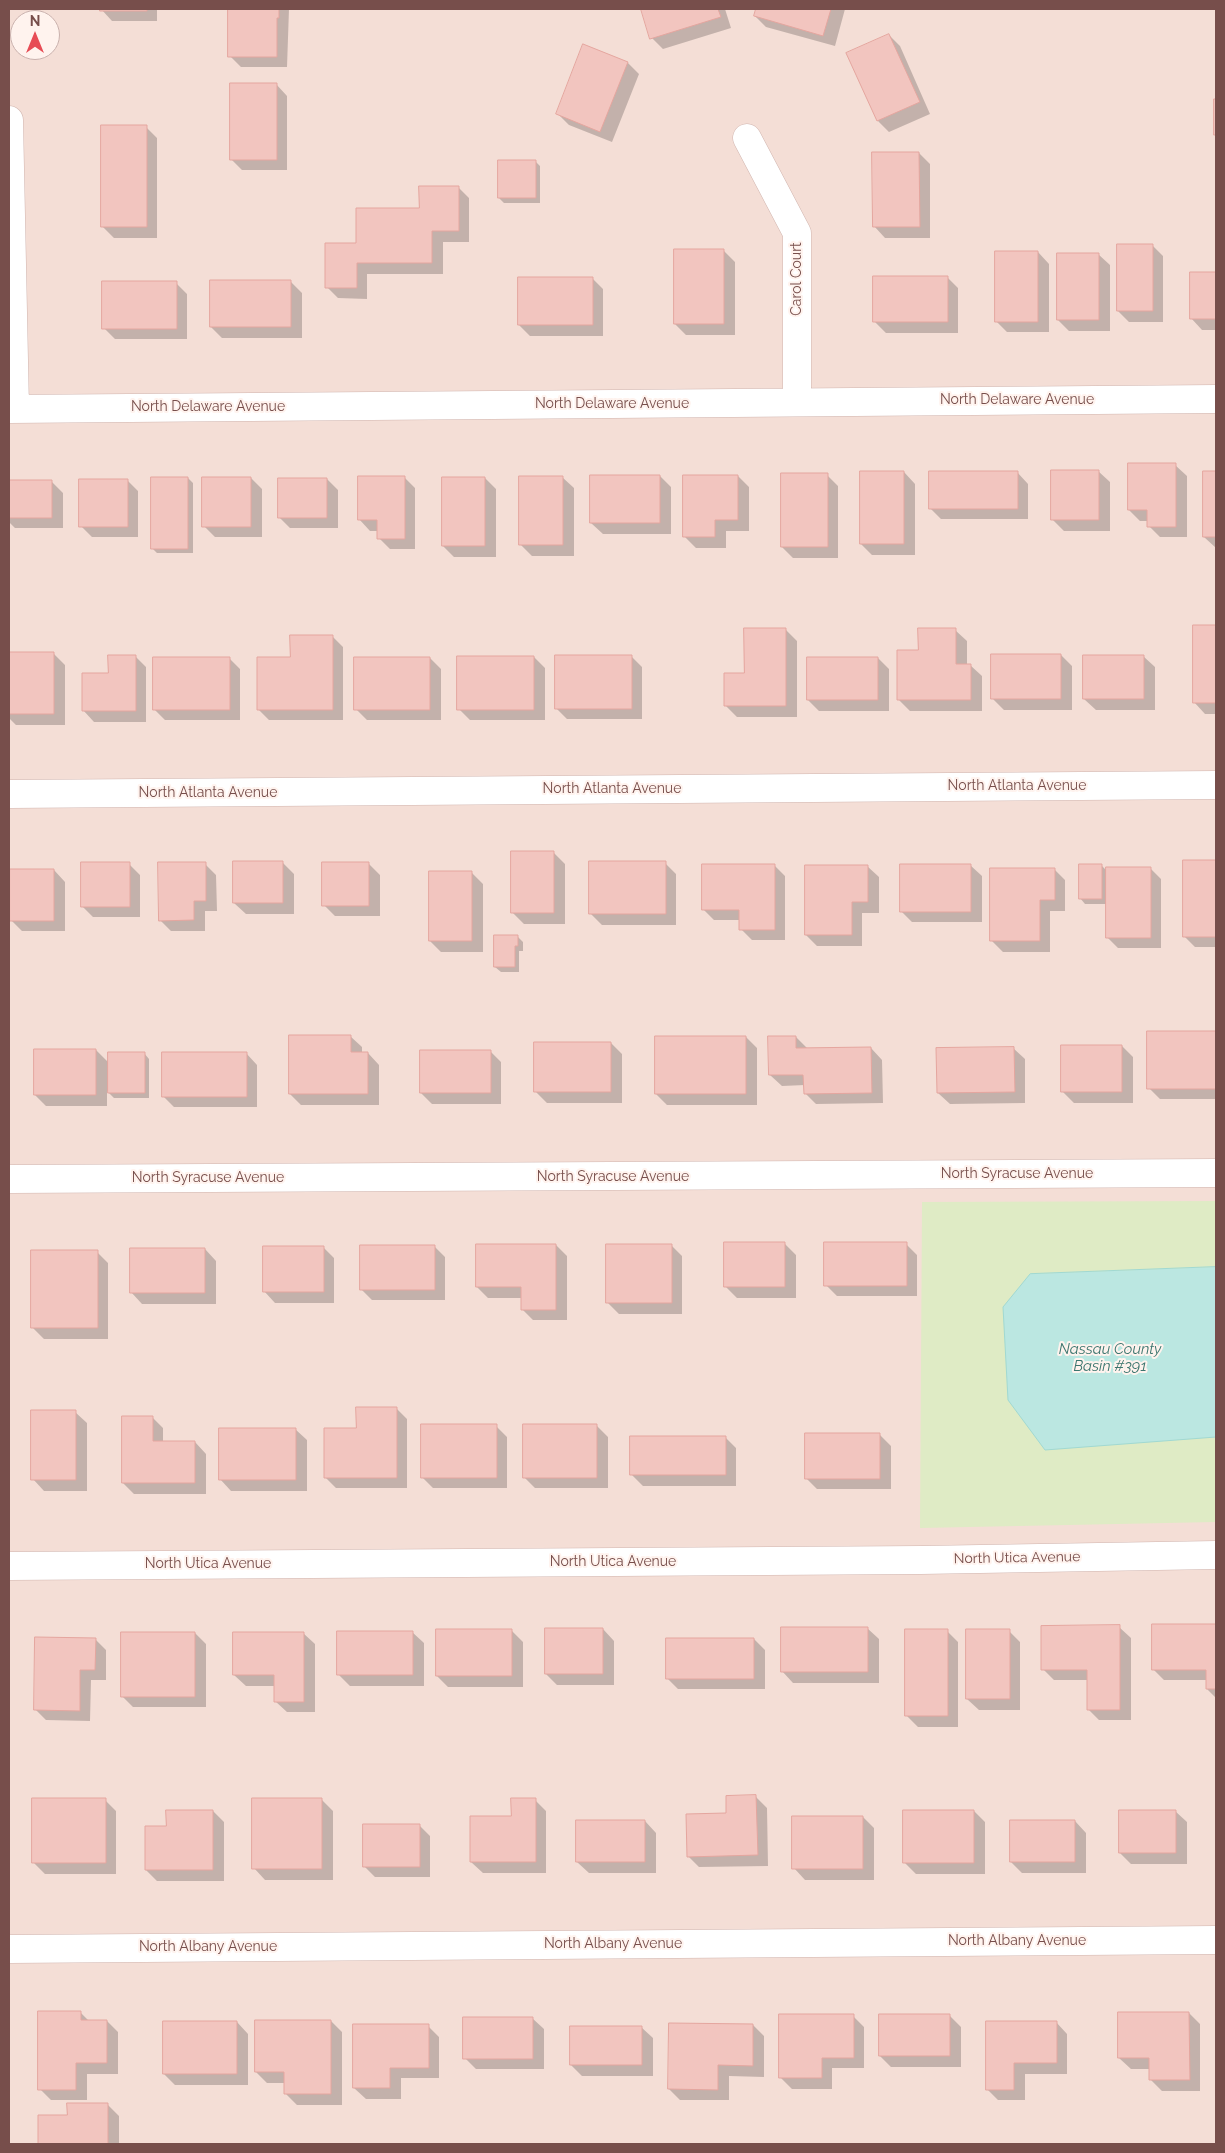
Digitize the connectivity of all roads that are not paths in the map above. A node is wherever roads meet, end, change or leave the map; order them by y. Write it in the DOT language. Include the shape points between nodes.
graph roads {
  1 [pos="9,120"];
  2 [pos="747,138"];
  3 [pos="1216,399"];
  4 [pos="797,402"];
  5 [pos="12,409"];
  6 [pos="1216,785"];
  7 [pos="9,794"];
  8 [pos="1216,1173"];
  9 [pos="9,1179"];
  10 [pos="1216,1555"];
  11 [pos="9,1566"];
  12 [pos="1216,1940"];
  13 [pos="9,1949"];
  1 -- 5 [label="street"];
  2 -- 4 [label="street, Carol Court" via="797,232"];
  3 -- 4 [label="street, North Delaware Avenue"];
  4 -- 5 [label="street, North Delaware Avenue"];
  6 -- 7 [label="street, North Atlanta Avenue"];
  8 -- 9 [label="street, North Syracuse Avenue"];
  10 -- 11 [label="street, North Utica Avenue"];
  12 -- 13 [label="street, North Albany Avenue"];
}
